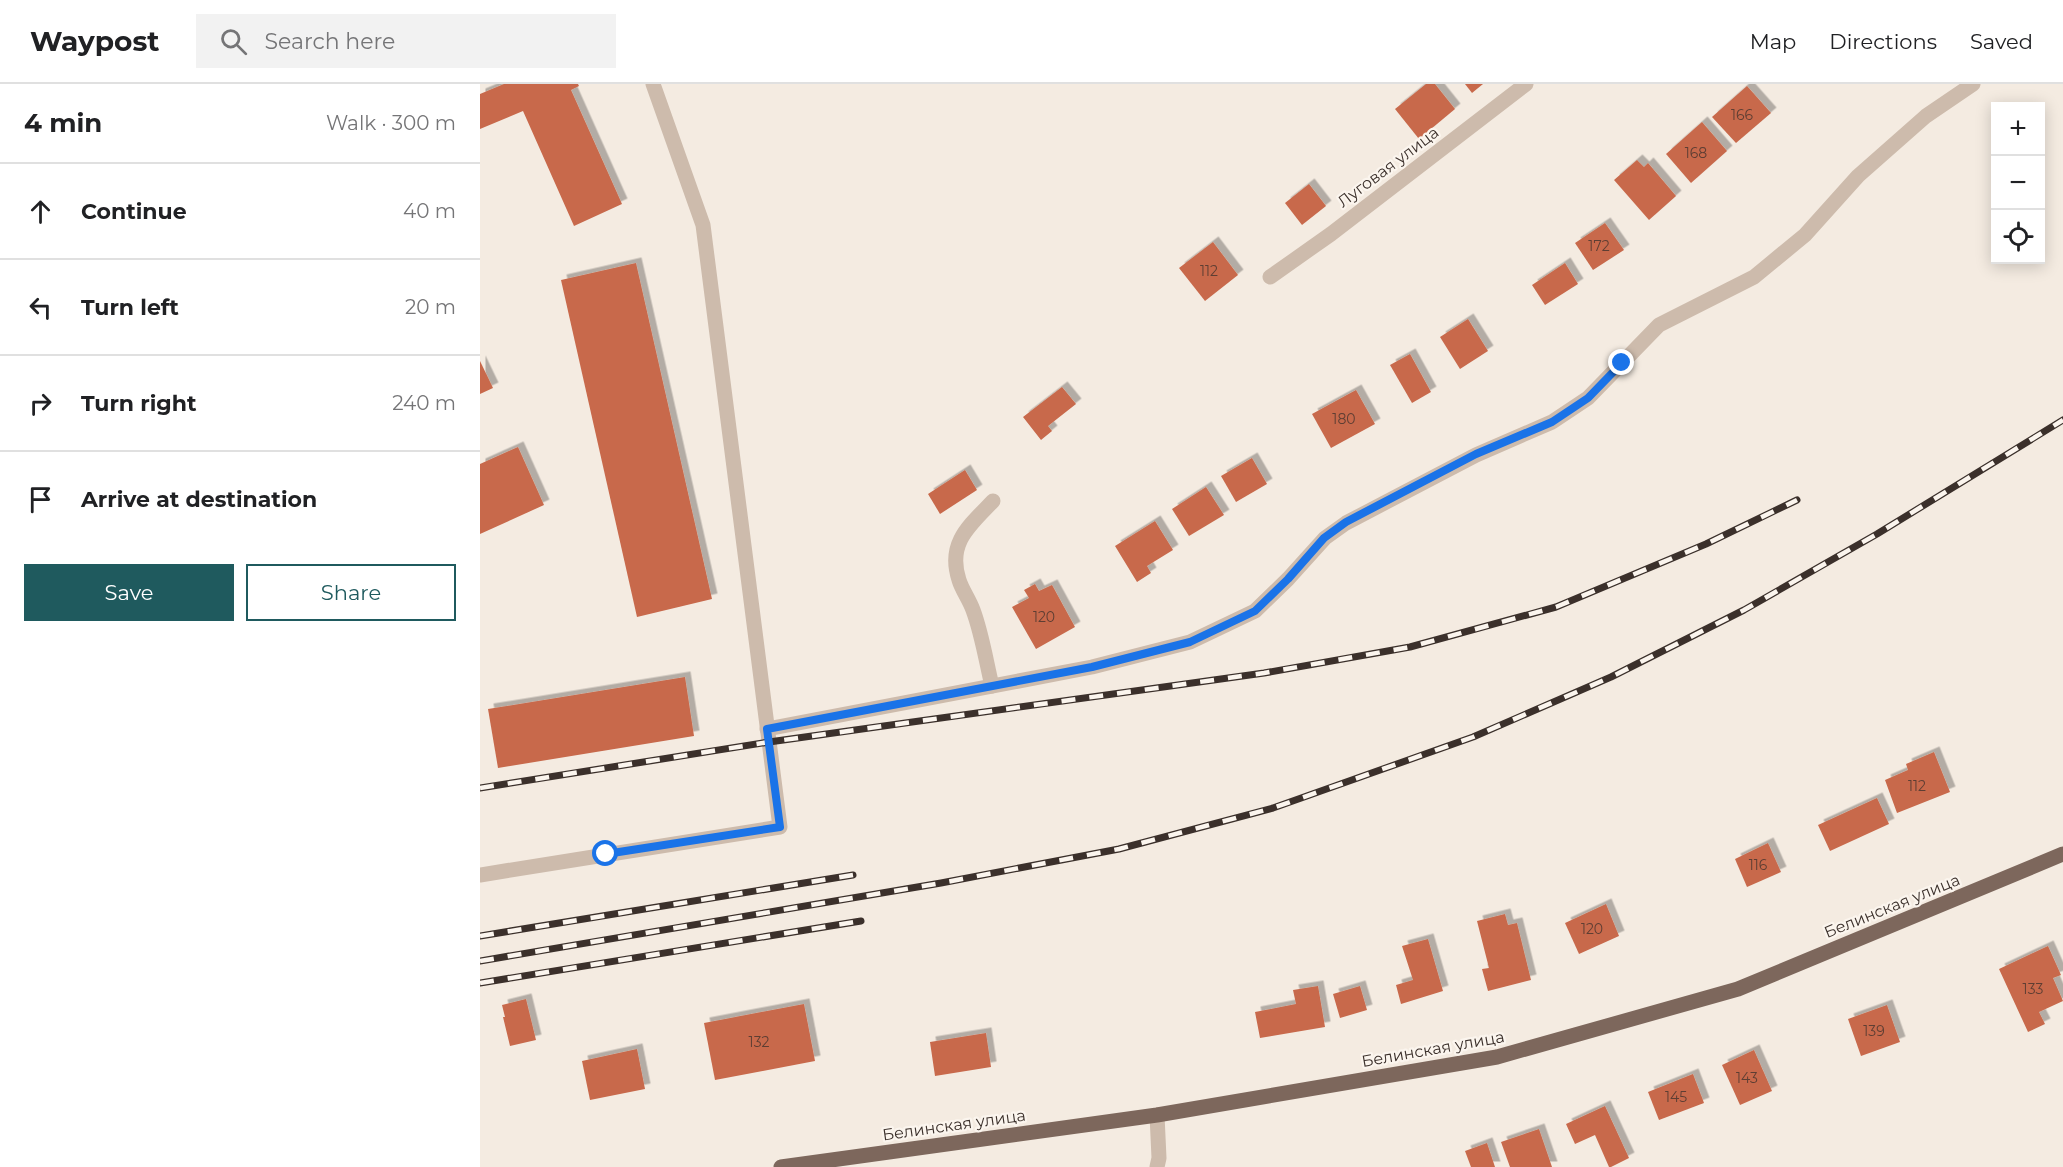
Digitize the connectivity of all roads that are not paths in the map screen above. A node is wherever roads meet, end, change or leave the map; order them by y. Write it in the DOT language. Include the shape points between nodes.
graph roads {
  1 [pos="653,84"];
  2 [pos="1526,84"];
  3 [pos="1973,84"];
  4 [pos="1270,277"];
  5 [pos="993,501"];
  6 [pos="992,686"];
  7 [pos="767,729"];
  8 [pos="2063,854"];
  9 [pos="480,875"];
  10 [pos="1157,1115"];
  11 [pos="782,1167"];
  12 [pos="1157,1167"];
  1 -- 7 [label="street" via="703,225"];
  2 -- 4 [label="street, Луговая улица"];
  3 -- 6 [label="street" via="1926,116 1858,176 1805,235 1754,277 1659,325 1588,398 1552,422 1476,454 1346,522 1324,538 1255,611 1190,642 1092,667"];
  5 -- 6 [label="street" via="968,527 957,545 954,560 973,610"];
  6 -- 7 [label="street"];
  7 -- 9 [label="street" via="780,827"];
  8 -- 10 [label="main road, Белинская улица" via="1738,989 1497,1057"];
  10 -- 11 [label="main road, Белинская улица"];
  10 -- 12 [label="street"];
}
